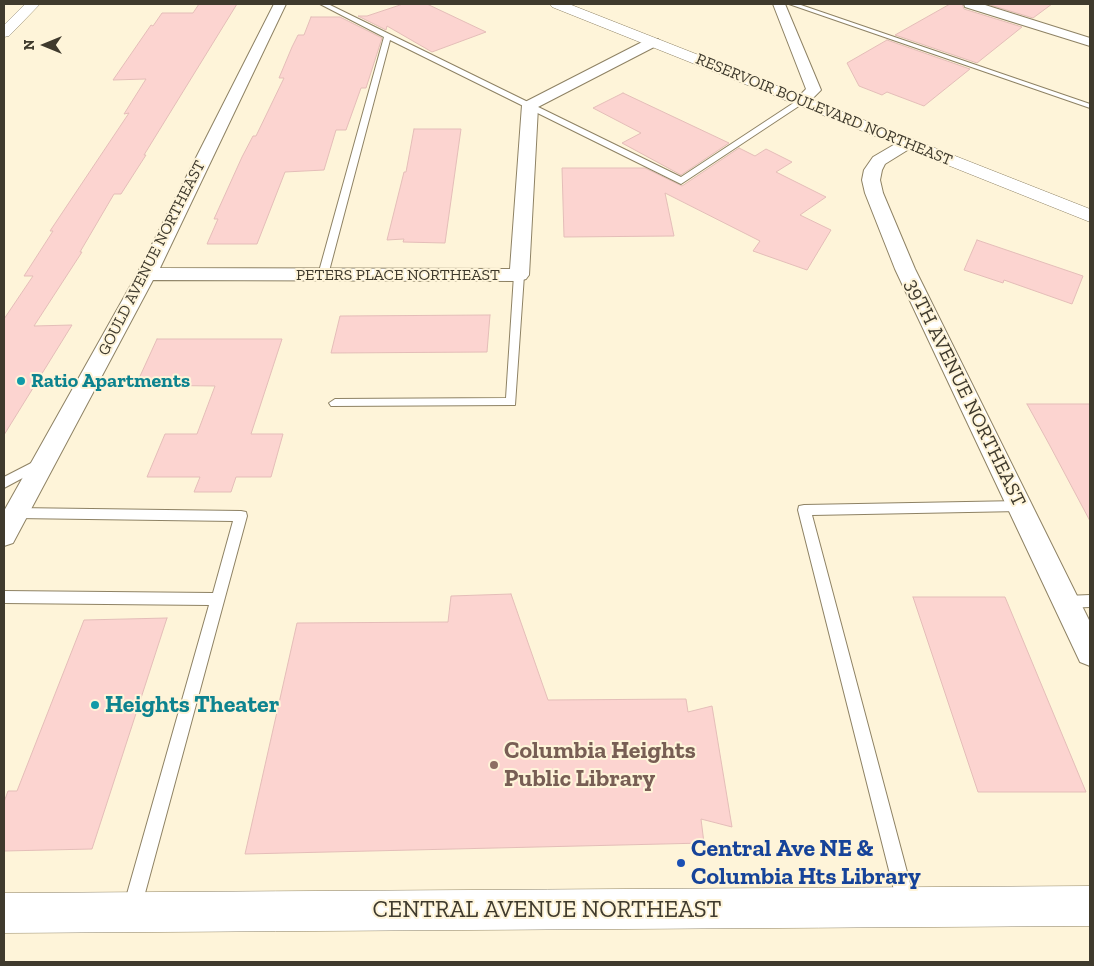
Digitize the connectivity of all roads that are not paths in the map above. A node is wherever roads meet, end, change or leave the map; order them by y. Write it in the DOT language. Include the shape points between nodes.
graph roads {
  1 [pos="33,4"];
  2 [pos="280,4"];
  3 [pos="323,4"];
  4 [pos="556,4"];
  5 [pos="779,4"];
  6 [pos="792,4"];
  7 [pos="970,4"];
  8 [pos="4,33"];
  9 [pos="388,38"];
  10 [pos="653,42"];
  11 [pos="1090,42"];
  12 [pos="801,102"];
  13 [pos="530,105"];
  14 [pos="1090,106"];
  15 [pos="908,143"];
  16 [pos="1090,216"];
  17 [pos="147,274"];
  18 [pos="323,275"];
  19 [pos="519,276"];
  20 [pos="334,403"];
  21 [pos="45,461"];
  22 [pos="4,483"];
  23 [pos="1020,506"];
  24 [pos="16,513"];
  25 [pos="4,535"];
  26 [pos="4,597"];
  27 [pos="218,599"];
  28 [pos="1066,602"];
  29 [pos="1090,602"];
  30 [pos="1090,652"];
  31 [pos="1090,906"];
  32 [pos="907,907"];
  33 [pos="4,913"];
  34 [pos="130,913"];
  1 -- 8 [label="street"];
  2 -- 17 [label="street, GOULD AVENUE NORTHEAST"];
  3 -- 9 [label="lane"];
  4 -- 10 [label="street, RESERVOIR BOULEVARD NORTHEAST"];
  5 -- 12 [label="street" via="814,90"];
  6 -- 14 [label="lane"];
  7 -- 11 [label="street"];
  9 -- 13 [label="lane"];
  9 -- 18 [label="lane"];
  10 -- 12 [label="street, RESERVOIR BOULEVARD NORTHEAST"];
  10 -- 13 [label="street"];
  12 -- 13 [label="lane" via="681,181"];
  12 -- 15 [label="street, RESERVOIR BOULEVARD NORTHEAST"];
  13 -- 19 [label="street, PETERS PLACE NORTHEAST"];
  15 -- 16 [label="street, RESERVOIR BOULEVARD NORTHEAST"];
  15 -- 23 [label="street, 39TH AVENUE NORTHEAST" via="879,161 871,180 874,193 905,269"];
  17 -- 18 [label="street, PETERS PLACE NORTHEAST"];
  17 -- 21 [label="street, GOULD AVENUE NORTHEAST"];
  18 -- 19 [label="street, PETERS PLACE NORTHEAST"];
  19 -- 20 [label="lane" via="511,402"];
  21 -- 22 [label="lane"];
  21 -- 24 [label="street, GOULD AVENUE NORTHEAST"];
  23 -- 28 [label="street, 39TH AVENUE NORTHEAST"];
  23 -- 32 [label="lane" via="804,510"];
  24 -- 25 [label="street, GOULD AVENUE NORTHEAST"];
  24 -- 27 [label="lane" via="241,516"];
  26 -- 27 [label="lane"];
  27 -- 34 [label="lane"];
  28 -- 29 [label="lane"];
  28 -- 30 [label="street, 39TH AVENUE NORTHEAST"];
  31 -- 32 [label="street, CENTRAL AVENUE NORTHEAST"];
  32 -- 34 [label="street, CENTRAL AVENUE NORTHEAST"];
  33 -- 34 [label="street, CENTRAL AVENUE NORTHEAST"];
}
